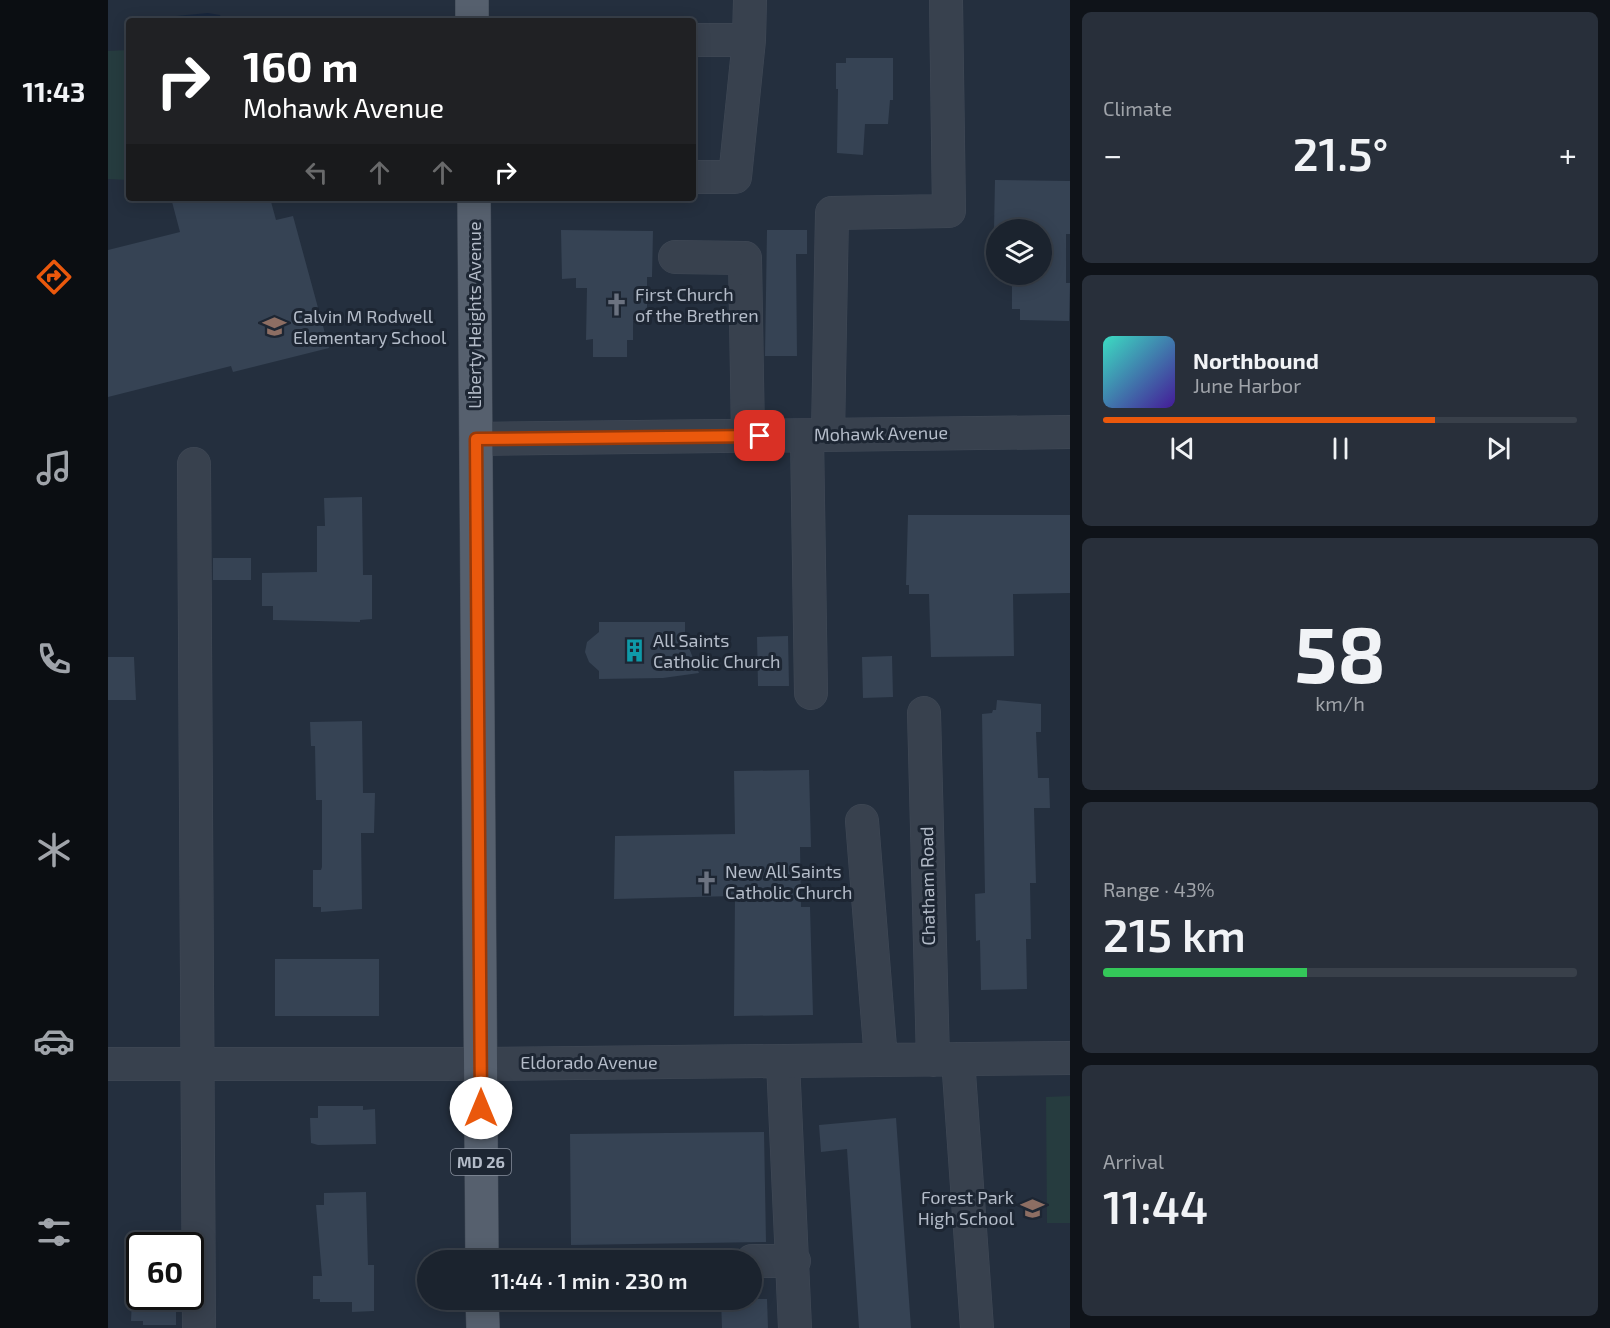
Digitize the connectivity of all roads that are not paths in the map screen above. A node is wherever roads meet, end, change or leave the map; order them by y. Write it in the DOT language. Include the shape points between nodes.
graph roads {
  1 [pos="472,0"];
  2 [pos="750,0"];
  3 [pos="946,0"];
  4 [pos="472,18"];
  5 [pos="696,40"];
  6 [pos="749,40"];
  7 [pos="696,177"];
  8 [pos="474,201"];
  9 [pos="675,257"];
  10 [pos="1070,432"];
  11 [pos="818,435"];
  12 [pos="748,436"];
  13 [pos="476,439"];
  14 [pos="194,464"];
  15 [pos="811,693"];
  16 [pos="924,712"];
  17 [pos="862,821"];
  18 [pos="1070,1058"];
  19 [pos="880,1060"];
  20 [pos="946,1060"];
  21 [pos="783,1062"];
  22 [pos="108,1064"];
  23 [pos="197,1064"];
  24 [pos="480,1064"];
  25 [pos="482,1250"];
  26 [pos="762,1261"];
  27 [pos="794,1261"];
  28 [pos="482,1310"];
  29 [pos="199,1328"];
  30 [pos="483,1328"];
  31 [pos="795,1328"];
  32 [pos="977,1328"];
  1 -- 4 [label="main road"];
  2 -- 6 [label="street"];
  3 -- 11 [label="street" via="949,212 832,213"];
  5 -- 6 [label="street"];
  6 -- 7 [label="street" via="735,177"];
  8 -- 13 [label="main road, Liberty Heights Avenue / MD 26"];
  9 -- 12 [label="street" via="745,258"];
  10 -- 11 [label="street, Mohawk Avenue"];
  11 -- 12 [label="street, Mohawk Avenue"];
  11 -- 15 [label="street"];
  12 -- 13 [label="street, Mohawk Avenue"];
  13 -- 24 [label="main road, Liberty Heights Avenue / MD 26"];
  14 -- 23 [label="street"];
  16 -- 20 [label="street, Chatham Road"];
  17 -- 19 [label="street"];
  18 -- 20 [label="street, Eldorado Avenue"];
  19 -- 20 [label="street, Eldorado Avenue"];
  19 -- 21 [label="street, Eldorado Avenue"];
  20 -- 32 [label="street, Chatham Road"];
  21 -- 24 [label="street, Eldorado Avenue"];
  21 -- 27 [label="street"];
  22 -- 23 [label="street, Eldorado Avenue"];
  23 -- 24 [label="street, Eldorado Avenue"];
  23 -- 29 [label="street"];
  24 -- 25 [label="main road, Liberty Heights Avenue / MD 26"];
  26 -- 27 [label="street"];
  27 -- 31 [label="street"];
  28 -- 30 [label="main road"];
}
